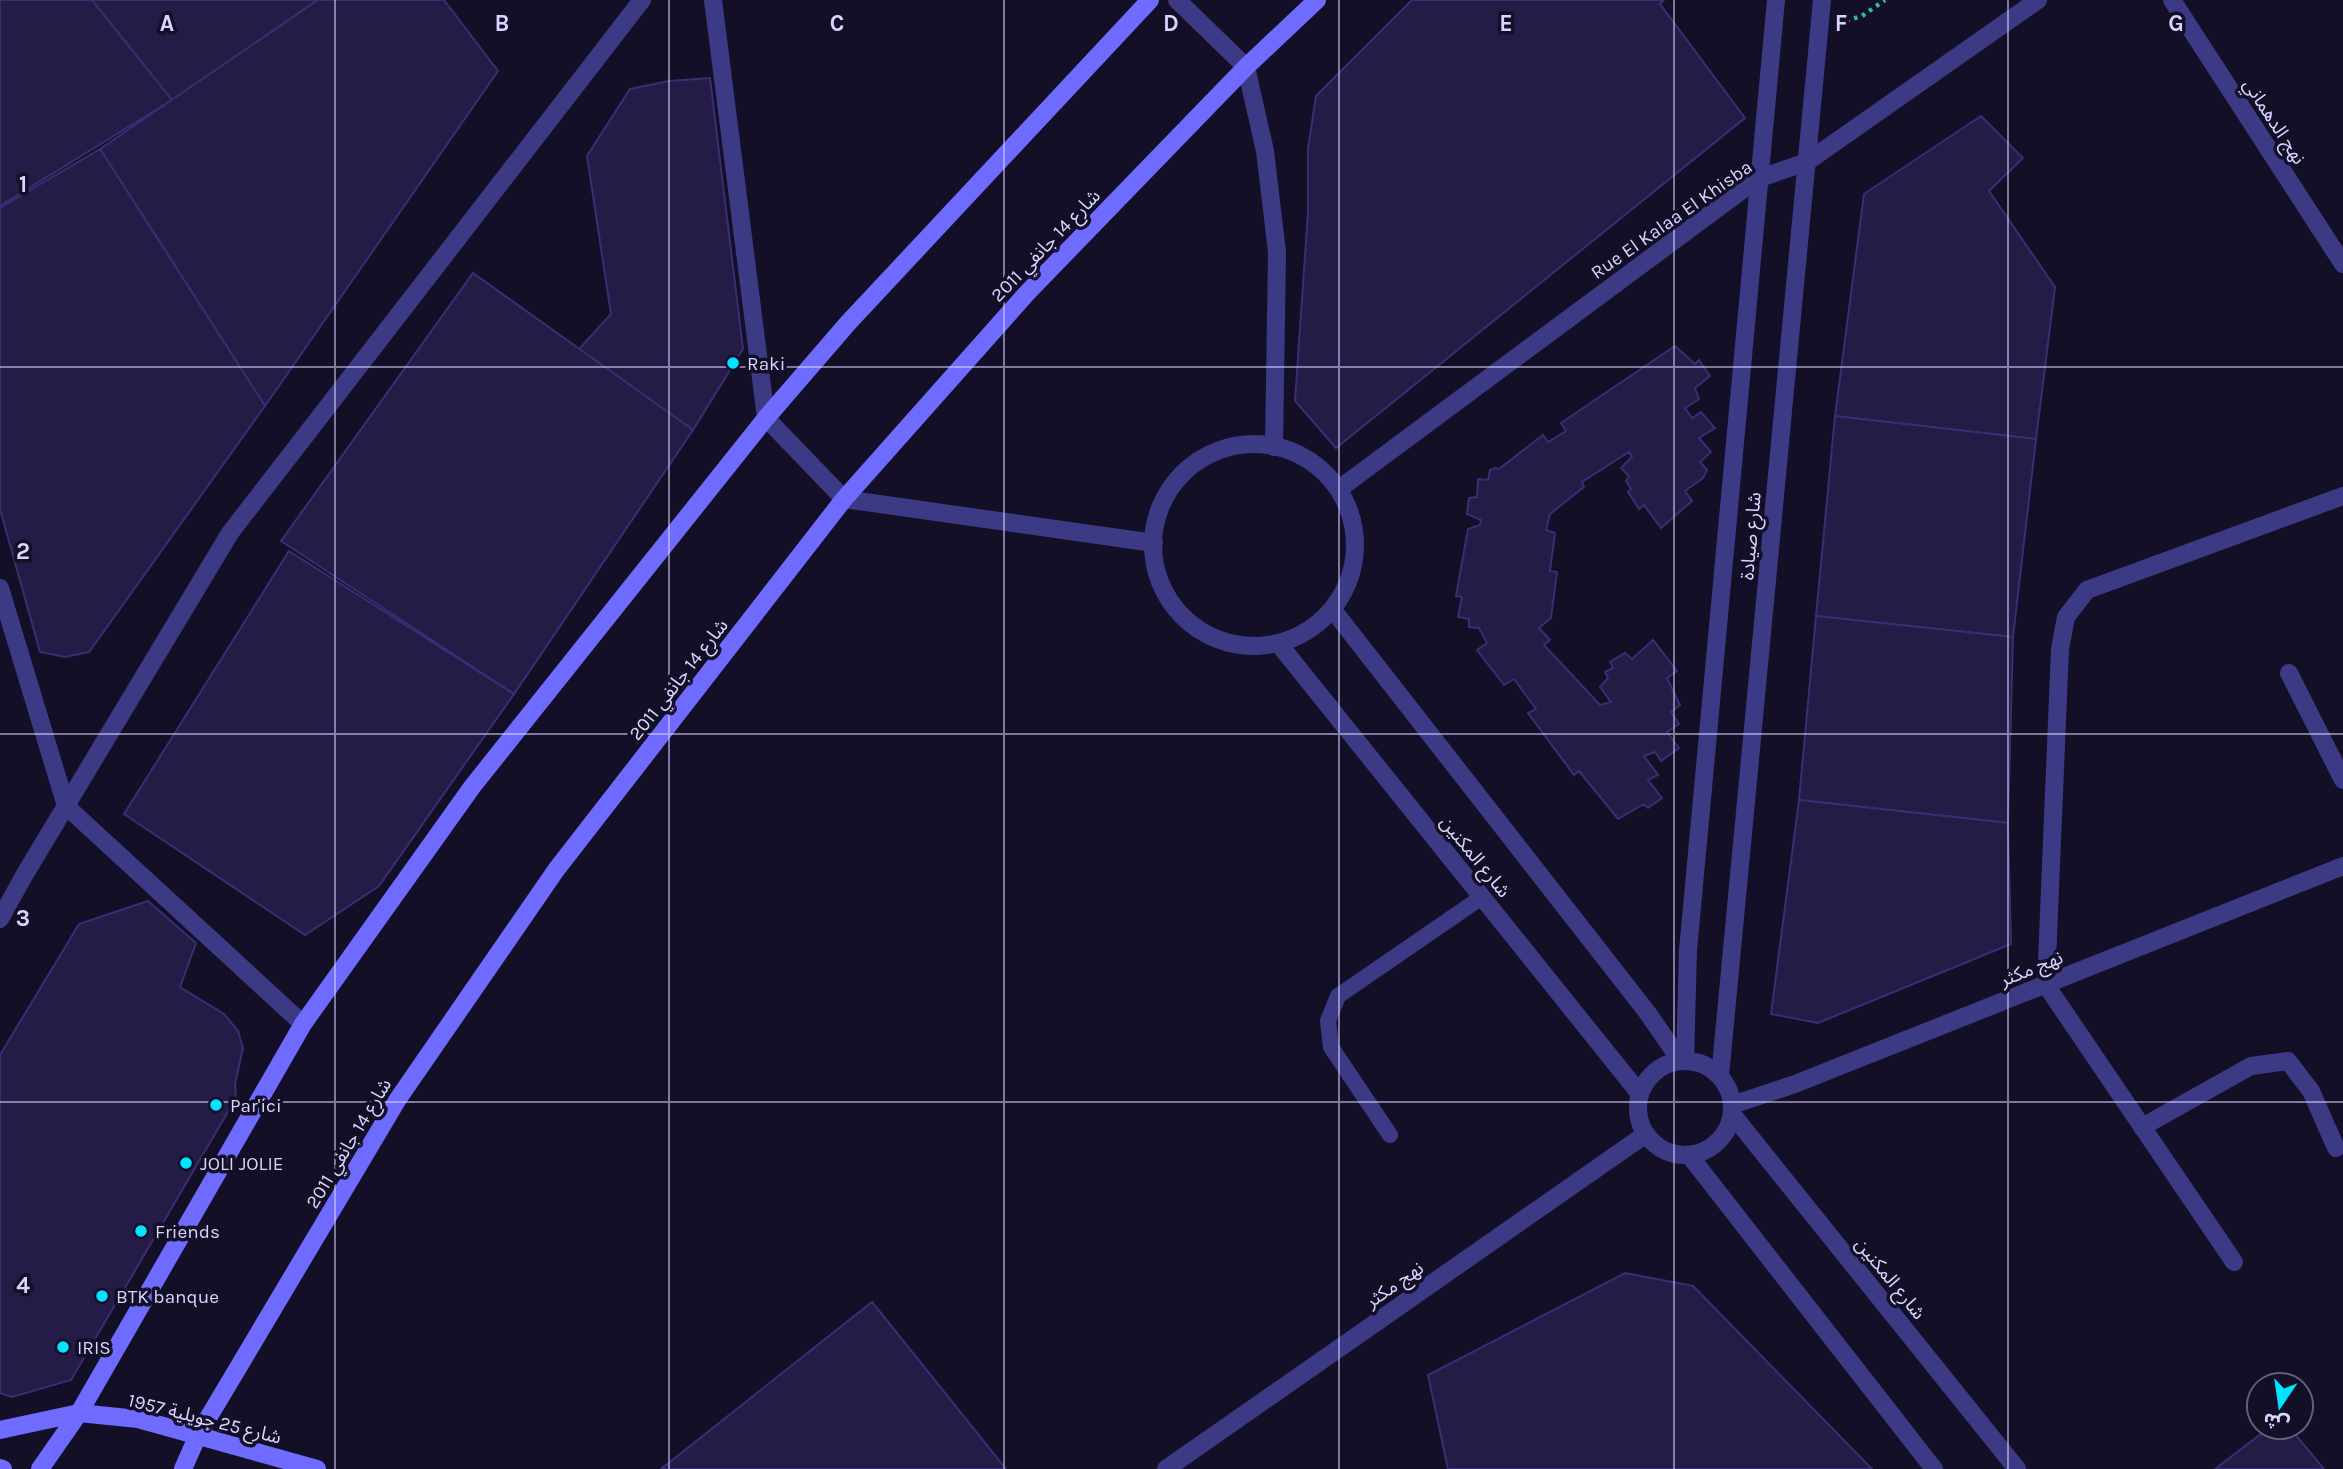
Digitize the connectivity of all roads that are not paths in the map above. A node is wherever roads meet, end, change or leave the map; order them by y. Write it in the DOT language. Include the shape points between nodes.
graph roads {
  1 [pos="642,0"];
  2 [pos="713,0"];
  3 [pos="1150,0"];
  4 [pos="1177,0"];
  5 [pos="1317,0"];
  6 [pos="1776,0"];
  7 [pos="1822,0"];
  8 [pos="2038,0"];
  9 [pos="2172,0"];
  10 [pos="1246,67"];
  11 [pos="1807,162"];
  12 [pos="1757,179"];
  13 [pos="2343,264"];
  14 [pos="766,418"];
  15 [pos="1275,447"];
  16 [pos="1339,489"];
  17 [pos="2343,496"];
  18 [pos="844,499"];
  19 [pos="1154,543"];
  20 [pos="0,588"];
  21 [pos="1333,610"];
  22 [pos="1278,643"];
  23 [pos="2289,673"];
  24 [pos="2343,780"];
  25 [pos="66,806"];
  26 [pos="2343,866"];
  27 [pos="1482,897"];
  28 [pos="0,919"];
  29 [pos="2046,985"];
  30 [pos="303,1024"];
  31 [pos="1683,1061"];
  32 [pos="1720,1076"];
  33 [pos="1640,1094"];
  34 [pos="1732,1109"];
  35 [pos="2142,1127"];
  36 [pos="1646,1134"];
  37 [pos="1390,1135"];
  38 [pos="2336,1148"];
  39 [pos="1689,1155"];
  40 [pos="2234,1262"];
  41 [pos="79,1413"];
  42 [pos="0,1430"];
  43 [pos="198,1435"];
  44 [pos="40,1469"];
  45 [pos="183,1469"];
  46 [pos="317,1469"];
  47 [pos="1166,1469"];
  48 [pos="1934,1469"];
  49 [pos="2017,1469"];
  1 -- 25 [label="street" via="230,533"];
  2 -- 14 [label="street"];
  3 -- 14 [label="street" via="848,323"];
  4 -- 10 [label="street"];
  5 -- 10 [label="street, شارع 14 جانفي 2011"];
  6 -- 12 [label="street, شارع صيادة"];
  7 -- 11 [label="street, شارع صيادة"];
  8 -- 11 [label="street, Rue El Kalaa El Khisba"];
  9 -- 13 [label="street, نهج الدهماني"];
  10 -- 15 [label="street" via="1265,151 1278,252"];
  10 -- 18 [label="street, شارع 14 جانفي 2011" via="1027,293"];
  11 -- 12 [label="street, Rue El Kalaa El Khisba"];
  11 -- 32 [label="street, شارع صيادة"];
  12 -- 16 [label="street, Rue El Kalaa El Khisba"];
  12 -- 31 [label="street, شارع صيادة" via="1688,950"];
  14 -- 18 [label="street"];
  14 -- 30 [label="street" via="472,787"];
  15 -- 16 [label="street" via="1317,465"];
  15 -- 19 [label="street" via="1253,443 1219,450 1189,466 1167,492 1154,524"];
  16 -- 21 [label="street" via="1352,518 1356,551 1349,582"];
  17 -- 29 [label="street" via="2087,590 2066,617 2060,649"];
  18 -- 19 [label="street"];
  18 -- 43 [label="street, شارع 14 جانفي 2011" via="556,870 413,1076"];
  19 -- 22 [label="street" via="1153,559 1163,591 1184,618 1213,637 1246,646"];
  20 -- 25 [label="street"];
  21 -- 22 [label="street" via="1308,631"];
  21 -- 31 [label="street, شارع المكنين"];
  22 -- 27 [label="street, شارع المكنين"];
  23 -- 24 [label="street"];
  25 -- 28 [label="street"];
  25 -- 30 [label="street"];
  26 -- 29 [label="street, نهج مكثر"];
  27 -- 33 [label="street, شارع المكنين"];
  27 -- 37 [label="lane" via="1338,996 1328,1021 1331,1047"];
  29 -- 34 [label="street, نهج مكثر"];
  29 -- 35 [label="street"];
  30 -- 41 [label="street"];
  31 -- 32 [label="street" via="1704,1065"];
  31 -- 33 [label="street" via="1656,1072"];
  32 -- 34 [label="street" via="1729,1089"];
  33 -- 36 [label="street" via="1640,1122"];
  34 -- 39 [label="street" via="1723,1137 1714,1146"];
  34 -- 49 [label="street, شارع المكنين"];
  35 -- 38 [label="street" via="2251,1066 2288,1061 2311,1091"];
  35 -- 40 [label="street"];
  36 -- 39 [label="street" via="1665,1150"];
  36 -- 47 [label="street, نهج مكثر"];
  39 -- 48 [label="street"];
  41 -- 42 [label="street, شارع 25 جويلية 1957"];
  41 -- 43 [label="street, شارع 25 جويلية 1957" via="138,1419"];
  41 -- 44 [label="street"];
  43 -- 45 [label="street, شارع 14 جانفي 2011"];
  43 -- 46 [label="street, شارع 25 جويلية 1957"];
}
